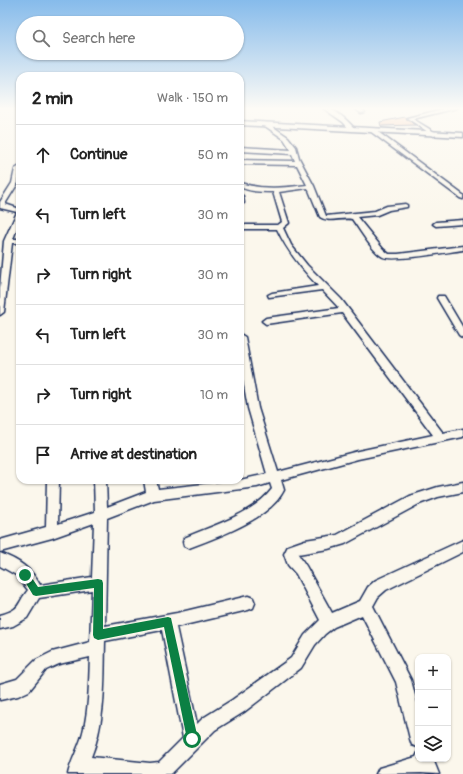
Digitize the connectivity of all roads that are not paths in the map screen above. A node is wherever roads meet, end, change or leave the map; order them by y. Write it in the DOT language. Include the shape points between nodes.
graph roads {
  1 [pos="291,144"];
  2 [pos="391,144"];
  3 [pos="244,148"];
  4 [pos="293,152"];
  5 [pos="244,162"];
  6 [pos="298,163"];
  7 [pos="16,178"];
  8 [pos="311,186"];
  9 [pos="244,187"];
  10 [pos="275,189"];
  11 [pos="462,196"];
  12 [pos="0,205"];
  13 [pos="405,206"];
  14 [pos="16,211"];
  15 [pos="351,216"];
  16 [pos="16,220"];
  17 [pos="463,222"];
  18 [pos="436,224"];
  19 [pos="244,227"];
  20 [pos="279,227"];
  21 [pos="8,241"];
  22 [pos="16,241"];
  23 [pos="463,248"];
  24 [pos="324,287"];
  25 [pos="272,295"];
  26 [pos="441,298"];
  27 [pos="344,310"];
  28 [pos="0,312"];
  29 [pos="266,322"];
  30 [pos="463,335"];
  31 [pos="244,358"];
  32 [pos="463,433"];
  33 [pos="440,438"];
  34 [pos="276,478"];
  35 [pos="244,482"];
  36 [pos="53,484"];
  37 [pos="100,484"];
  38 [pos="151,484"];
  39 [pos="197,484"];
  40 [pos="463,487"];
  41 [pos="153,495"];
  42 [pos="101,515"];
  43 [pos="52,532"];
  44 [pos="189,542"];
  45 [pos="0,546"];
  46 [pos="463,546"];
  47 [pos="0,559"];
  48 [pos="98,583"];
  49 [pos="36,592"];
  50 [pos="248,603"];
  51 [pos="365,606"];
  52 [pos="0,622"];
  53 [pos="168,622"];
  54 [pos="329,622"];
  55 [pos="98,641"];
  56 [pos="0,692"];
  57 [pos="415,727"];
  58 [pos="192,739"];
  59 [pos="427,765"];
  60 [pos="78,769"];
  61 [pos="163,772"];
  62 [pos="385,774"];
  1 -- 4 [label="street"];
  2 -- 11 [label="street"];
  3 -- 4 [label="street"];
  4 -- 6 [label="street"];
  5 -- 6 [label="street"];
  6 -- 8 [label="street"];
  7 -- 12 [label="street"];
  8 -- 10 [label="street"];
  8 -- 15 [label="street" via="322,216"];
  9 -- 10 [label="street"];
  10 -- 20 [label="street" via="286,223"];
  12 -- 14 [label="street"];
  13 -- 15 [label="street"];
  15 -- 23 [label="street" via="387,256"];
  16 -- 21 [label="street"];
  17 -- 18 [label="street"];
  19 -- 20 [label="street"];
  20 -- 24 [label="street" via="304,267"];
  21 -- 22 [label="street"];
  21 -- 28 [label="street"];
  24 -- 25 [label="street"];
  24 -- 27 [label="street"];
  26 -- 30 [label="street"];
  27 -- 29 [label="street"];
  27 -- 33 [label="street"];
  31 -- 34 [label="street" via="255,415"];
  32 -- 33 [label="street"];
  33 -- 34 [label="street" via="358,455"];
  34 -- 35 [label="street"];
  34 -- 44 [label="street" via="278,490 270,502 255,512"];
  36 -- 43 [label="street"];
  37 -- 42 [label="street"];
  38 -- 41 [label="street"];
  39 -- 41 [label="street"];
  40 -- 54 [label="street" via="412,501 340,540 302,546 293,550 293,561 301,570"];
  41 -- 42 [label="street"];
  42 -- 43 [label="street"];
  42 -- 48 [label="street"];
  43 -- 45 [label="street"];
  46 -- 51 [label="street" via="381,585 373,592"];
  47 -- 49 [label="street" via="22,572"];
  48 -- 49 [label="street"];
  48 -- 55 [label="street"];
  49 -- 52 [label="street" via="30,597 23,612"];
  50 -- 53 [label="street"];
  51 -- 54 [label="street"];
  51 -- 57 [label="street" via="403,680"];
  53 -- 55 [label="street"];
  53 -- 58 [label="street"];
  54 -- 58 [label="street" via="314,634 296,663 209,724"];
  55 -- 56 [label="street" via="41,665 23,685"];
  55 -- 60 [label="street" via="92,730"];
  58 -- 61 [label="street"];
  59 -- 62 [label="street"];
  60 -- 61 [label="street"];
}
